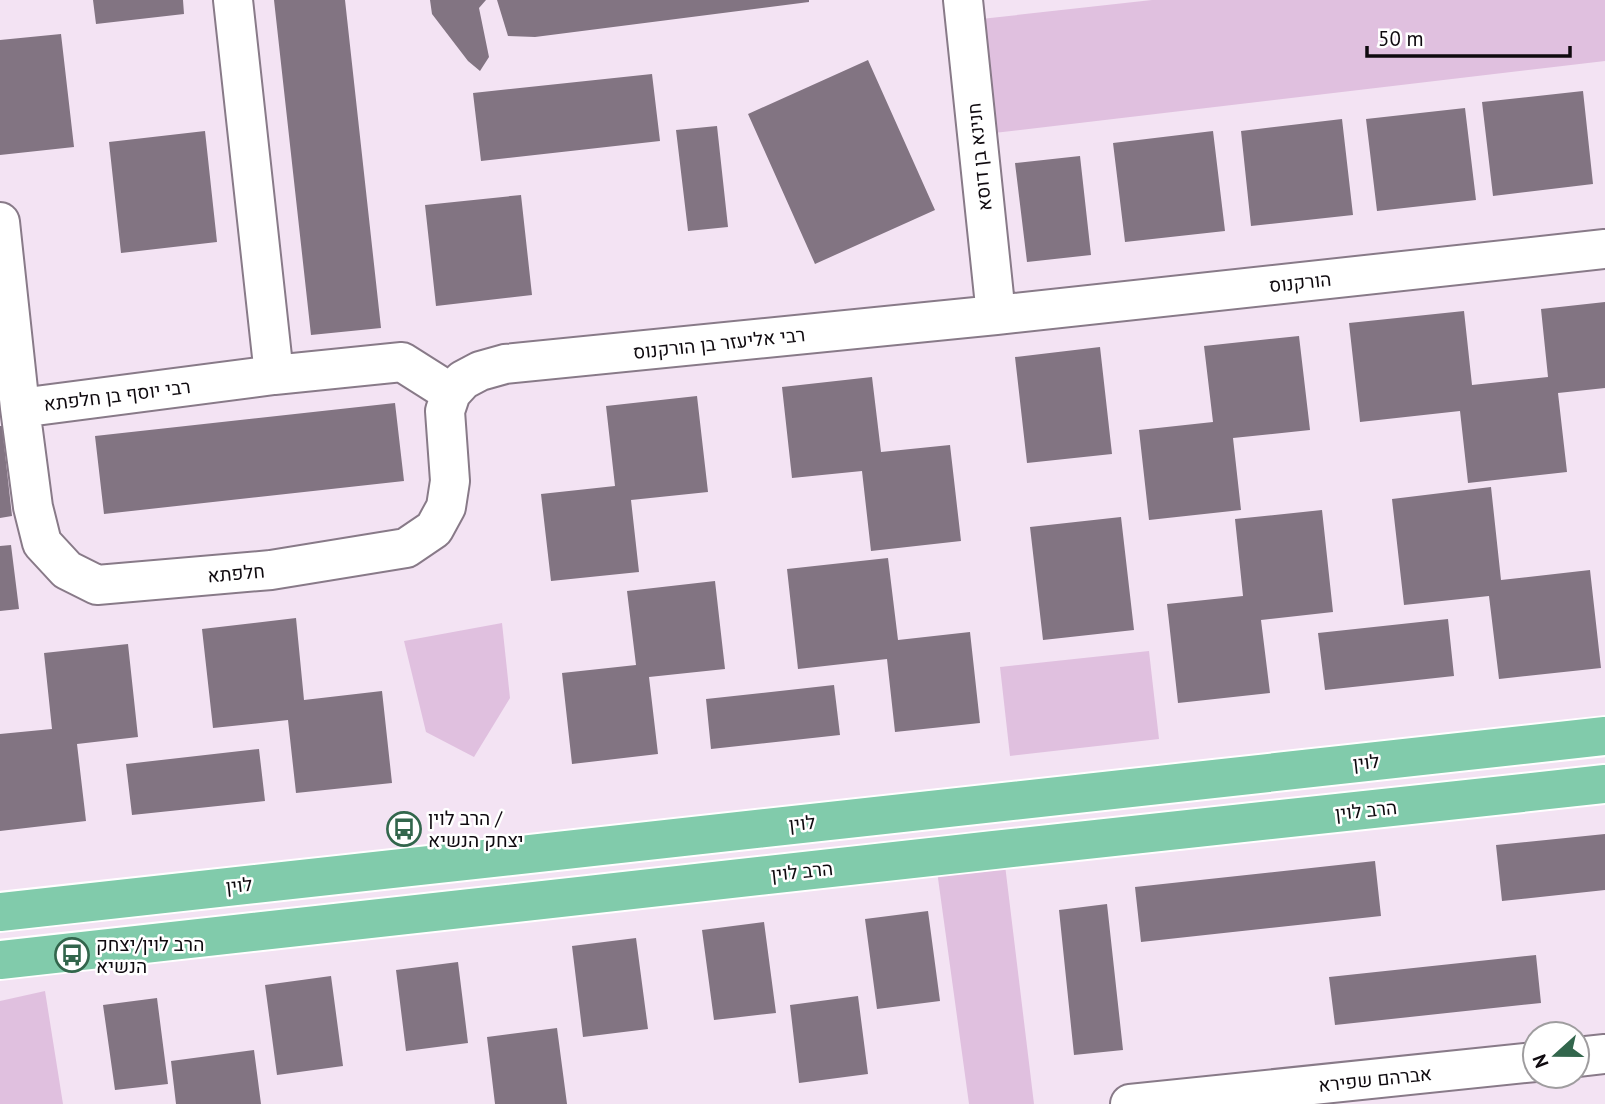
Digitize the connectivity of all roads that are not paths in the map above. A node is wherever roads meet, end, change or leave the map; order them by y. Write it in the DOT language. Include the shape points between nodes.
graph roads {
  1 [pos="233,0"];
  2 [pos="963,0"];
  3 [pos="0,222"];
  4 [pos="1605,250"];
  5 [pos="996,315"];
  6 [pos="8,364"];
  7 [pos="274,375"];
  8 [pos="451,393"];
  9 [pos="20,408"];
  10 [pos="1605,736"];
  11 [pos="1605,784"];
  12 [pos="0,912"];
  13 [pos="0,960"];
  14 [pos="1521,1064"];
  15 [pos="1232,1099"];
  16 [pos="1130,1104"];
  1 -- 7 [label="street"];
  2 -- 5 [label="street, חנינא בן דוסא"];
  3 -- 6 [label="street, רבי יוסף בן חלפתא"];
  4 -- 5 [label="street, הורקנוס"];
  5 -- 8 [label="street, רבי אליעזר בן הורקנוס" via="506,364 480,371"];
  6 -- 9 [label="street, רבי יוסף בן חלפתא"];
  7 -- 8 [label="street, רבי יוסף בן חלפתא" via="402,362"];
  7 -- 9 [label="street, רבי יוסף בן חלפתא"];
  8 -- 9 [label="street, חלפתא" via="445,411 450,481 446,507 434,529 407,548 271,570 97,585 67,570 42,543"];
  10 -- 12 [label="main road, לוין"];
  11 -- 13 [label="main road, הרב לוין"];
  14 -- 15 [label="street, אברהם שפירא"];
  15 -- 16 [label="street, אברהם שפירא"];
}
